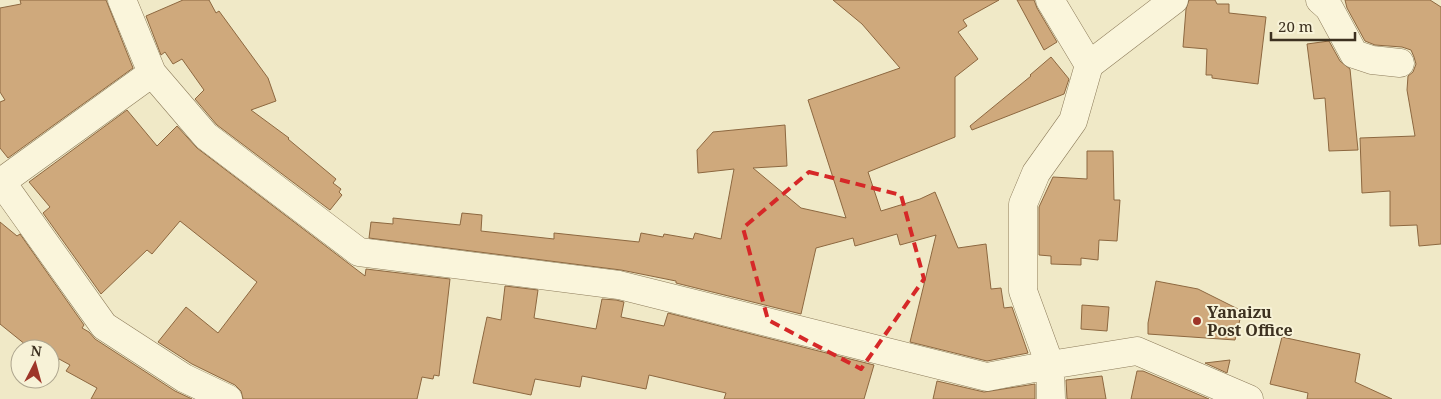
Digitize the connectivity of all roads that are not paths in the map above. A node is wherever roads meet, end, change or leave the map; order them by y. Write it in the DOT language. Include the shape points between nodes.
graph roads {
  1 [pos="122,0"];
  2 [pos="1050,0"];
  3 [pos="1174,0"];
  4 [pos="1320,0"];
  5 [pos="1400,63"];
  6 [pos="1089,65"];
  7 [pos="152,73"];
  8 [pos="0,181"];
  9 [pos="1050,365"];
  10 [pos="228,399"];
  11 [pos="1051,399"];
  12 [pos="1249,399"];
  1 -- 7 [label="street"];
  2 -- 6 [label="street"];
  3 -- 6 [label="street"];
  4 -- 5 [label="street" via="1329,8 1354,54"];
  6 -- 9 [label="street" via="1073,121 1036,173 1024,204 1023,291"];
  7 -- 8 [label="street"];
  7 -- 9 [label="street" via="206,136 359,252 619,285 987,377"];
  8 -- 10 [label="street" via="104,326 184,378"];
  9 -- 11 [label="street"];
  9 -- 12 [label="street" via="1137,352"];
}
